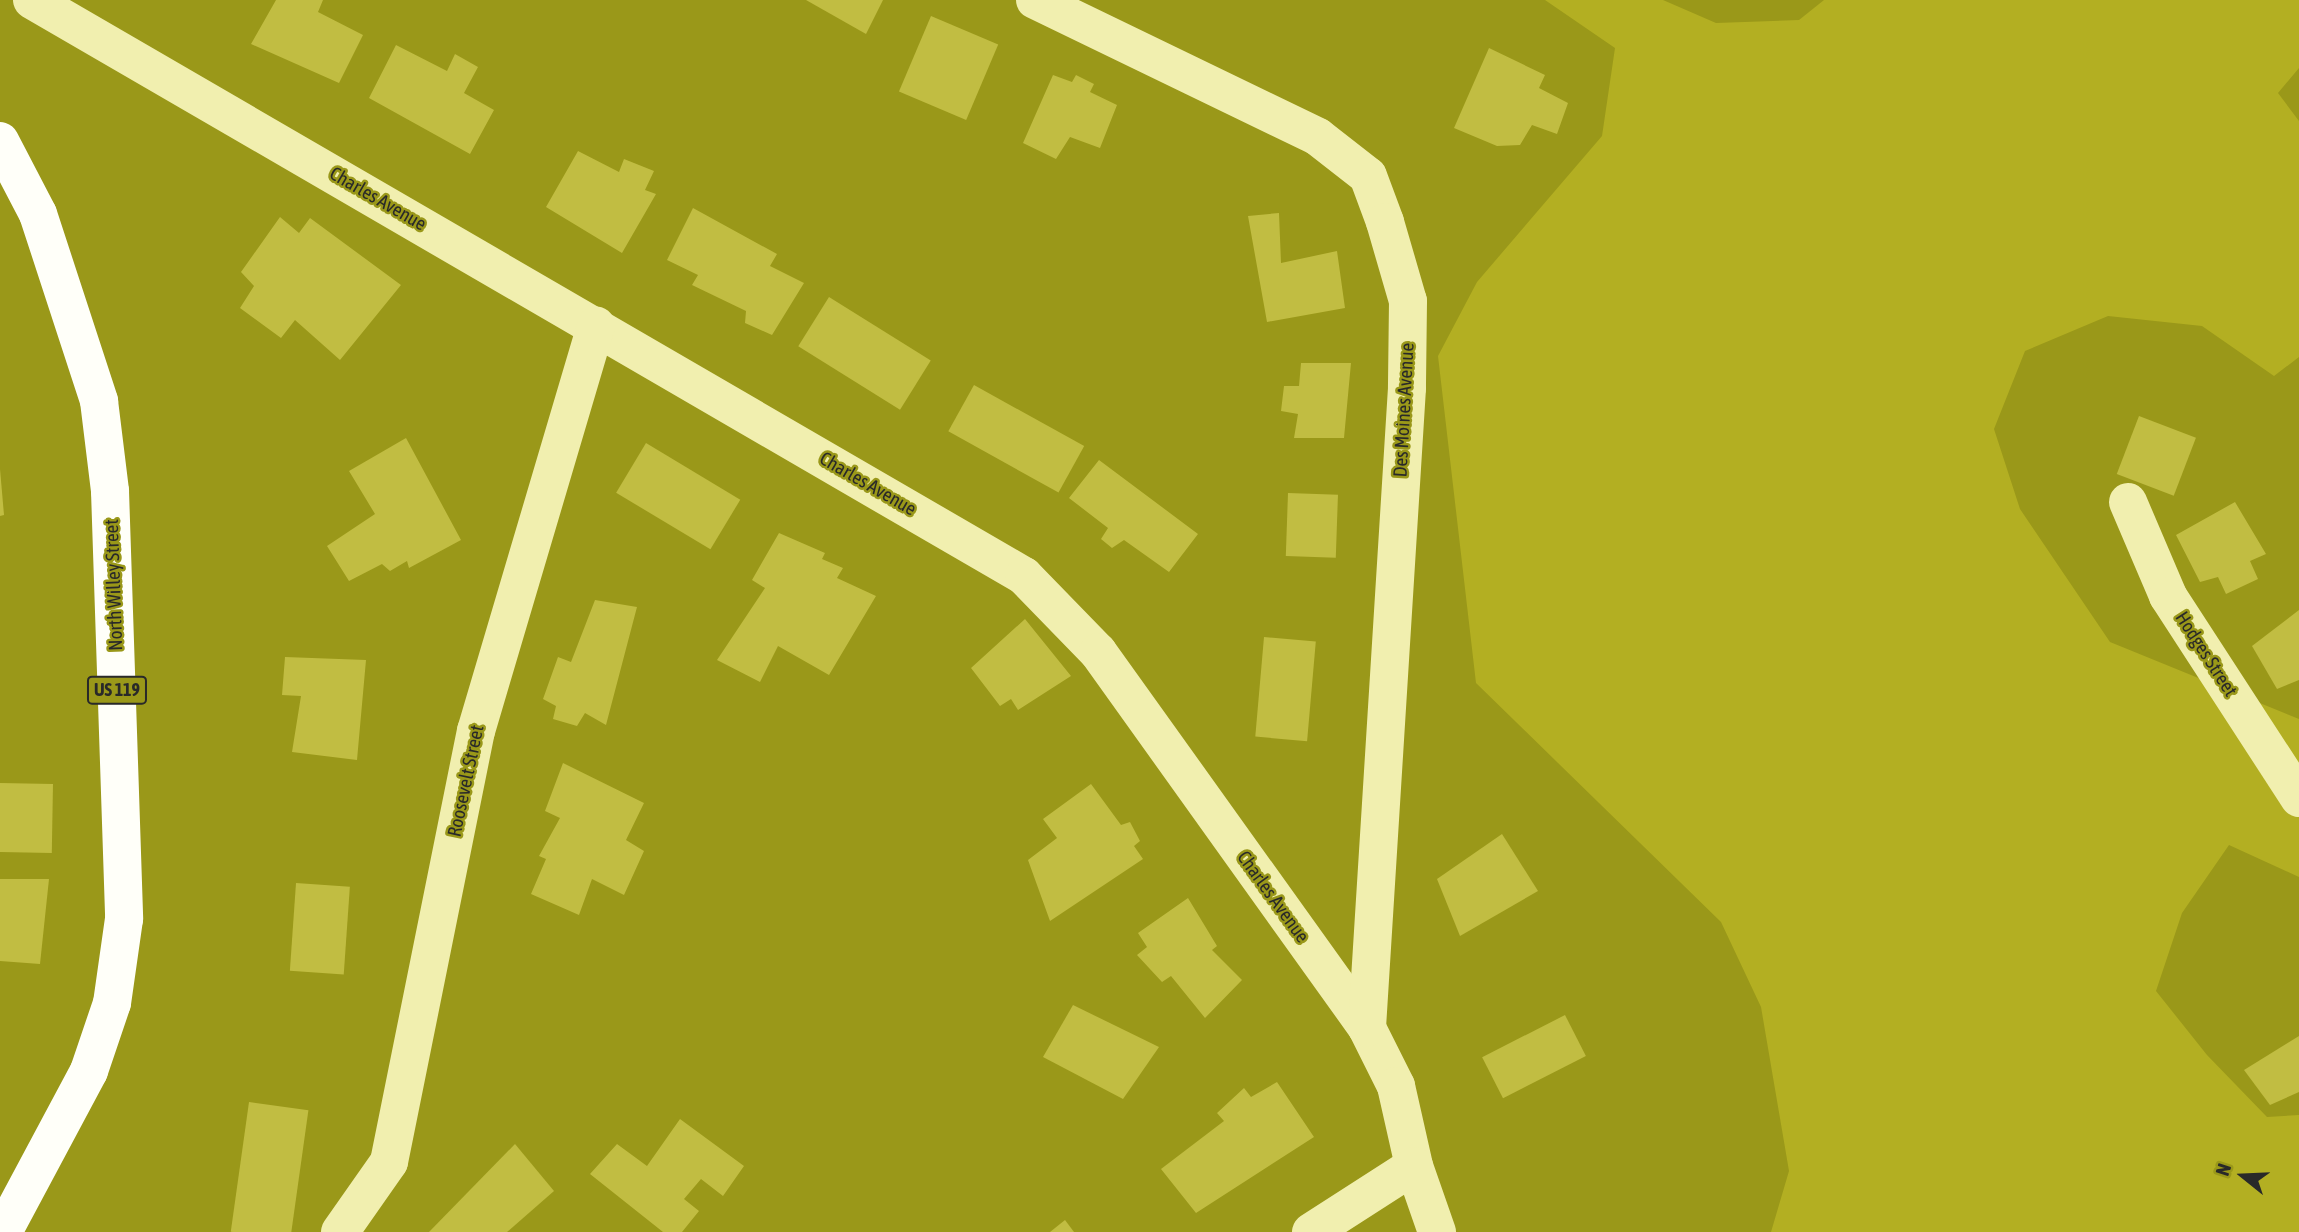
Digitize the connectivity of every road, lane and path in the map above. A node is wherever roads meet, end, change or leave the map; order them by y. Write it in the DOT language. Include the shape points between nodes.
graph roads {
  1 [pos="32,0"];
  2 [pos="1035,0"];
  3 [pos="0,141"];
  4 [pos="596,325"];
  5 [pos="2128,502"];
  6 [pos="2299,798"];
  7 [pos="1367,1028"];
  8 [pos="1414,1166"];
  9 [pos="4,1232"];
  10 [pos="340,1232"];
  11 [pos="1311,1232"];
  12 [pos="1437,1232"];
  1 -- 4 [label="street, Charles Avenue"];
  2 -- 7 [label="street, Des Moines Avenue" via="1318,137 1368,176 1385,222 1408,301 1407,376"];
  3 -- 9 [label="main road, North Willey Street / US 119" via="38,214 99,401 110,491 124,919 112,1003 89,1071"];
  4 -- 7 [label="street, Charles Avenue" via="1024,576 1098,652"];
  4 -- 10 [label="street, Roosevelt Street" via="475,732 389,1162"];
  5 -- 6 [label="street, Hodges Street" via="2168,596"];
  7 -- 8 [label="street, Charles Avenue" via="1396,1086"];
  8 -- 11 [label="street"];
  8 -- 12 [label="street, Charles Avenue"];
}
